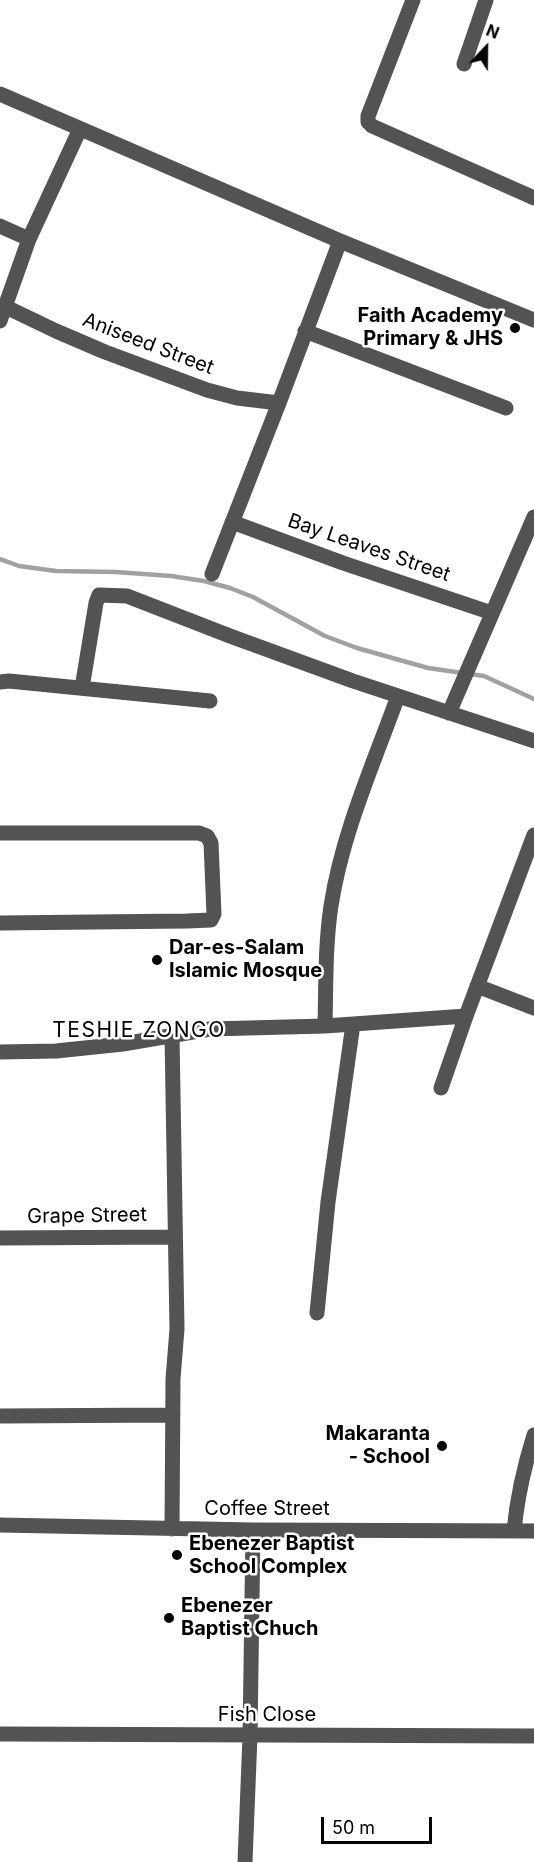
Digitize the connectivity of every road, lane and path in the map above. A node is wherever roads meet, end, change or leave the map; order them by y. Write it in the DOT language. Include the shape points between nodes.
graph roads {
  1 [pos="413,0"];
  2 [pos="486,0"];
  3 [pos="464,64"];
  4 [pos="0,94"];
  5 [pos="80,129"];
  6 [pos="534,198"];
  7 [pos="0,226"];
  8 [pos="29,239"];
  9 [pos="340,242"];
  10 [pos="3,314"];
  11 [pos="534,320"];
  12 [pos="306,331"];
  13 [pos="279,403"];
  14 [pos="506,408"];
  15 [pos="232,522"];
  16 [pos="533,523"];
  17 [pos="212,574"];
  18 [pos="492,613"];
  19 [pos="0,682"];
  20 [pos="82,688"];
  21 [pos="398,696"];
  22 [pos="210,701"];
  23 [pos="450,713"];
  24 [pos="534,741"];
  25 [pos="0,833"];
  26 [pos="534,835"];
  27 [pos="0,923"];
  28 [pos="477,986"];
  29 [pos="534,1008"];
  30 [pos="466,1016"];
  31 [pos="353,1024"];
  32 [pos="326,1026"];
  33 [pos="172,1035"];
  34 [pos="0,1052"];
  35 [pos="441,1088"];
  36 [pos="175,1237"];
  37 [pos="0,1238"];
  38 [pos="317,1313"];
  39 [pos="173,1414"];
  40 [pos="0,1416"];
  41 [pos="534,1435"];
  42 [pos="0,1525"];
  43 [pos="172,1529"];
  44 [pos="253,1530"];
  45 [pos="514,1531"];
  46 [pos="534,1532"];
  47 [pos="0,1734"];
  48 [pos="250,1736"];
  49 [pos="534,1736"];
  50 [pos="245,1862"];
  1 -- 6 [label="street" via="368,122"];
  2 -- 3 [label="street"];
  4 -- 5 [label="street"];
  5 -- 8 [label="street"];
  5 -- 9 [label="street"];
  7 -- 8 [label="street"];
  8 -- 10 [label="street"];
  9 -- 11 [label="street"];
  9 -- 12 [label="street"];
  10 -- 13 [label="street, Aniseed Street" via="207,390"];
  12 -- 13 [label="street"];
  12 -- 14 [label="street"];
  13 -- 15 [label="street"];
  15 -- 17 [label="street"];
  15 -- 18 [label="street, Bay Leaves Street"];
  16 -- 18 [label="street"];
  18 -- 23 [label="street"];
  19 -- 20 [label="street"];
  20 -- 21 [label="street" via="96,603 99,594 106,594 127,597"];
  20 -- 22 [label="street"];
  21 -- 23 [label="street"];
  21 -- 32 [label="street" via="348,832 331,907"];
  23 -- 24 [label="street"];
  25 -- 27 [label="street" via="207,836 211,843 214,914 211,920"];
  26 -- 28 [label="street"];
  28 -- 29 [label="street"];
  28 -- 30 [label="street"];
  30 -- 31 [label="street"];
  30 -- 35 [label="street"];
  31 -- 32 [label="street"];
  31 -- 38 [label="street"];
  32 -- 33 [label="street" via="210,1029"];
  33 -- 34 [label="street" via="123,1044"];
  33 -- 36 [label="street"];
  36 -- 37 [label="street, Grape Street"];
  36 -- 39 [label="street" via="177,1329"];
  39 -- 40 [label="street"];
  39 -- 43 [label="street"];
  41 -- 45 [label="street" via="520,1483"];
  42 -- 43 [label="street, Coffee Street"];
  43 -- 44 [label="street, Coffee Street"];
  44 -- 45 [label="street, Coffee Street"];
  44 -- 48 [label="street"];
  45 -- 46 [label="street, Coffee Street"];
  47 -- 48 [label="street, Fish Close"];
  48 -- 49 [label="street, Fish Close"];
  48 -- 50 [label="street"];
}
